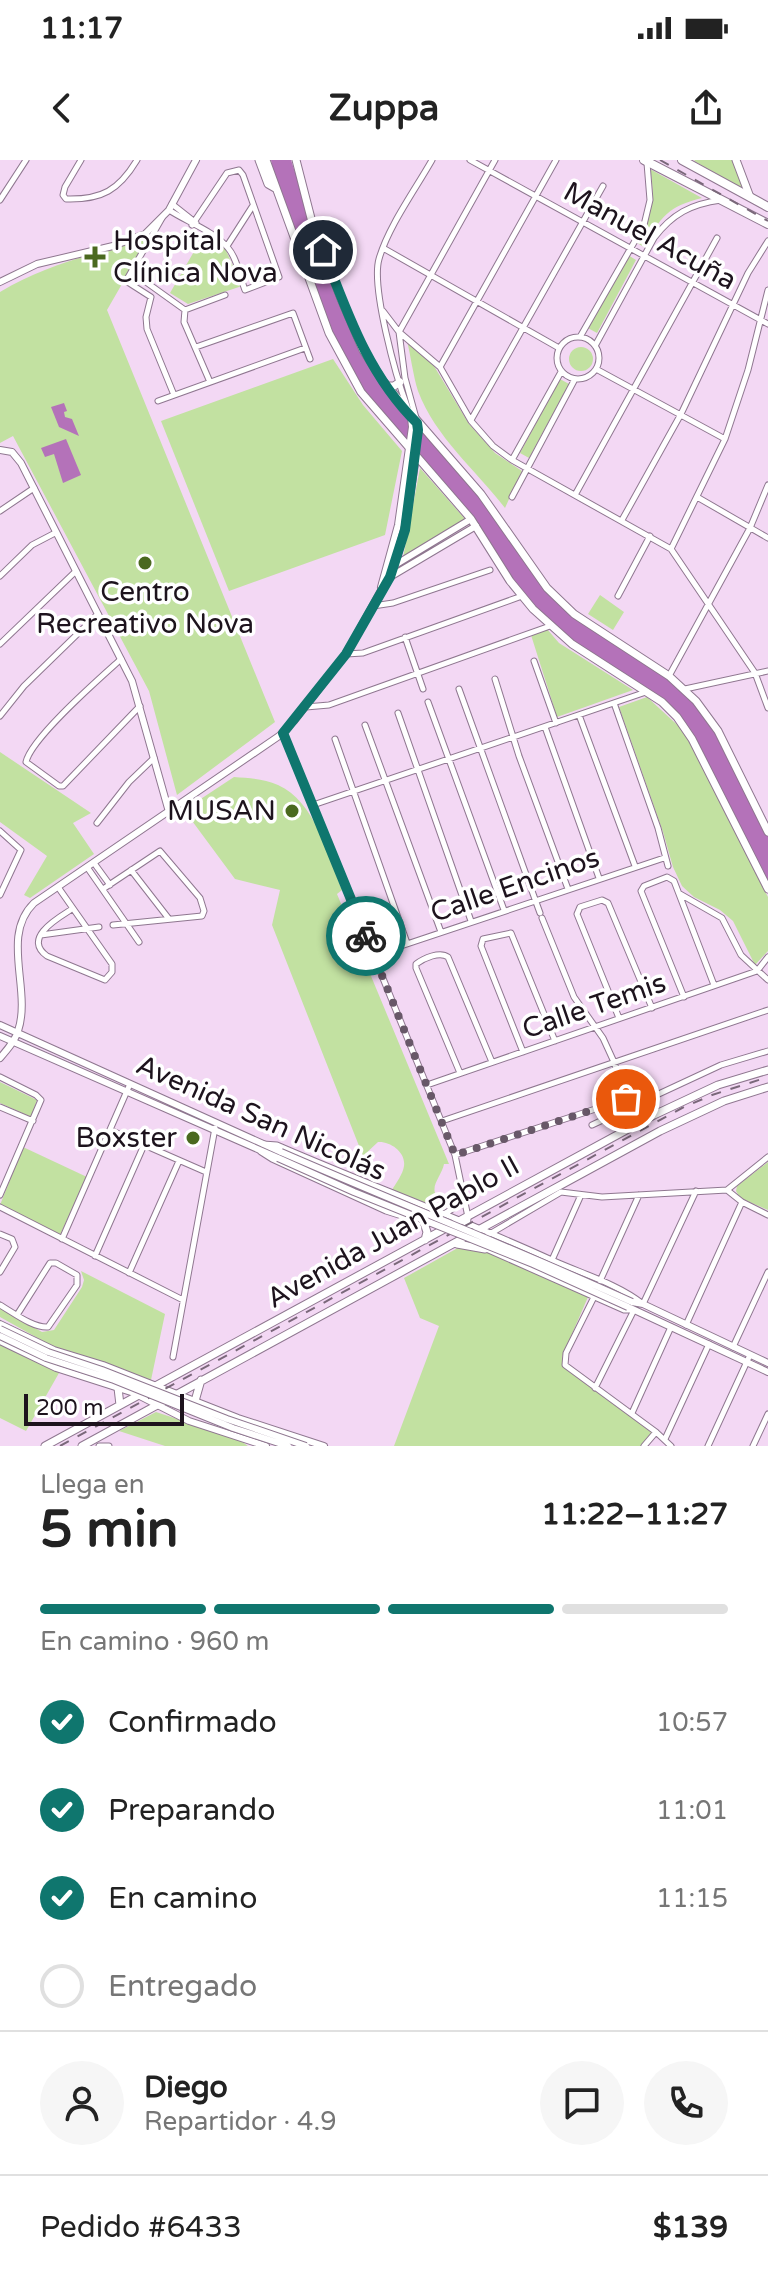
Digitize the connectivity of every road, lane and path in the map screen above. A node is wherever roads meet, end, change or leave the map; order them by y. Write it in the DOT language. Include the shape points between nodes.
graph roads {
  1 [pos="26,160"];
  2 [pos="81,160"];
  3 [pos="137,160"];
  4 [pos="196,160"];
  5 [pos="259,160"];
  6 [pos="266,160"];
  7 [pos="294,160"];
  8 [pos="432,160"];
  9 [pos="470,160"];
  10 [pos="495,160"];
  11 [pos="556,160"];
  12 [pos="684,160"];
  13 [pos="736,160"];
  14 [pos="646,161"];
  15 [pos="489,170"];
  16 [pos="676,177"];
  17 [pos="603,186"];
  18 [pos="276,188"];
  19 [pos="536,196"];
  20 [pos="750,197"];
  21 [pos="0,200"];
  22 [pos="723,200"];
  23 [pos="253,206"];
  24 [pos="170,207"];
  25 [pos="768,207"];
  26 [pos="163,218"];
  27 [pos="583,222"];
  28 [pos="768,224"];
  29 [pos="195,225"];
  30 [pos="313,226"];
  31 [pos="717,238"];
  32 [pos="768,241"];
  33 [pos="227,246"];
  34 [pos="383,248"];
  35 [pos="630,249"];
  36 [pos="644,257"];
  37 [pos="132,272"];
  38 [pos="430,275"];
  39 [pos="0,282"];
  40 [pos="692,283"];
  41 [pos="768,290"];
  42 [pos="225,295"];
  43 [pos="477,301"];
  44 [pos="732,305"];
  45 [pos="185,310"];
  46 [pos="383,311"];
  47 [pos="765,323"];
  48 [pos="524,327"];
  49 [pos="399,332"];
  50 [pos="580,337"];
  51 [pos="595,346"];
  52 [pos="196,347"];
  53 [pos="305,348"];
  54 [pos="559,348"];
  55 [pos="310,359"];
  56 [pos="440,367"];
  57 [pos="596,369"];
  58 [pos="561,372"];
  59 [pos="575,379"];
  60 [pos="210,382"];
  61 [pos="400,382"];
  62 [pos="387,386"];
  63 [pos="634,388"];
  64 [pos="174,395"];
  65 [pos="158,401"];
  66 [pos="681,414"];
  67 [pos="471,421"];
  68 [pos="415,424"];
  69 [pos="725,439"];
  70 [pos="4,450"];
  71 [pos="413,450"];
  72 [pos="512,460"];
  73 [pos="528,469"];
  74 [pos="768,485"];
  75 [pos="34,488"];
  76 [pos="575,495"];
  77 [pos="512,497"];
  78 [pos="697,497"];
  79 [pos="0,511"];
  80 [pos="471,519"];
  81 [pos="622,520"];
  82 [pos="476,526"];
  83 [pos="750,528"];
  84 [pos="55,533"];
  85 [pos="650,536"];
  86 [pos="768,538"];
  87 [pos="671,549"];
  88 [pos="395,565"];
  89 [pos="490,570"];
  90 [pos="76,571"];
  91 [pos="0,576"];
  92 [pos="386,578"];
  93 [pos="522,596"];
  94 [pos="618,596"];
  95 [pos="373,606"];
  96 [pos="709,607"];
  97 [pos="98,614"];
  98 [pos="550,626"];
  99 [pos="405,637"];
  100 [pos="0,644"];
  101 [pos="346,654"];
  102 [pos="122,658"];
  103 [pos="534,661"];
  104 [pos="768,671"];
  105 [pos="417,673"];
  106 [pos="755,673"];
  107 [pos="669,676"];
  108 [pos="495,679"];
  109 [pos="423,689"];
  110 [pos="459,689"];
  111 [pos="685,689"];
  112 [pos="647,692"];
  113 [pos="428,702"];
  114 [pos="614,703"];
  115 [pos="140,706"];
  116 [pos="306,707"];
  117 [pos="768,708"];
  118 [pos="398,713"];
  119 [pos="579,715"];
  120 [pos="0,716"];
  121 [pos="556,723"];
  122 [pos="365,725"];
  123 [pos="545,727"];
  124 [pos="283,733"];
  125 [pos="513,737"];
  126 [pos="335,739"];
  127 [pos="481,748"];
  128 [pos="154,758"];
  129 [pos="448,759"];
  130 [pos="418,769"];
  131 [pos="385,780"];
  132 [pos="352,791"];
  133 [pos="313,805"];
  134 [pos="768,811"];
  135 [pos="169,812"];
  136 [pos="762,821"];
  137 [pos="97,823"];
  138 [pos="0,831"];
  139 [pos="768,832"];
  140 [pos="664,858"];
  141 [pos="94,863"];
  142 [pos="635,866"];
  143 [pos="668,866"];
  144 [pos="87,867"];
  145 [pos="131,870"];
  146 [pos="599,878"];
  147 [pos="110,885"];
  148 [pos="58,887"];
  149 [pos="103,889"];
  150 [pos="568,889"];
  151 [pos="768,889"];
  152 [pos="679,892"];
  153 [pos="0,895"];
  154 [pos="536,900"];
  155 [pos="72,909"];
  156 [pos="504,910"];
  157 [pos="169,919"];
  158 [pos="471,921"];
  159 [pos="113,925"];
  160 [pos="127,925"];
  161 [pos="99,927"];
  162 [pos="86,929"];
  163 [pos="441,932"];
  164 [pos="40,935"];
  165 [pos="139,942"];
  166 [pos="407,943"];
  167 [pos="380,953"];
  168 [pos="768,957"];
  169 [pos="757,971"];
  170 [pos="768,980"];
  171 [pos="714,985"];
  172 [pos="684,997"];
  173 [pos="652,1008"];
  174 [pos="768,1010"];
  175 [pos="619,1018"];
  176 [pos="0,1025"];
  177 [pos="594,1026"];
  178 [pos="18,1033"];
  179 [pos="0,1036"];
  180 [pos="13,1041"];
  181 [pos="555,1041"];
  182 [pos="768,1051"];
  183 [pos="523,1052"];
  184 [pos="0,1058"];
  185 [pos="492,1062"];
  186 [pos="614,1062"];
  187 [pos="768,1070"];
  188 [pos="460,1073"];
  189 [pos="0,1077"];
  190 [pos="130,1084"];
  191 [pos="427,1085"];
  192 [pos="768,1087"];
  193 [pos="126,1092"];
  194 [pos="626,1099"];
  195 [pos="0,1107"];
  196 [pos="629,1107"];
  197 [pos="33,1121"];
  198 [pos="442,1121"];
  199 [pos="592,1125"];
  200 [pos="216,1127"];
  201 [pos="110,1130"];
  202 [pos="144,1145"];
  203 [pos="262,1147"];
  204 [pos="455,1155"];
  205 [pos="768,1157"];
  206 [pos="179,1161"];
  207 [pos="206,1172"];
  208 [pos="463,1187"];
  209 [pos="727,1190"];
  210 [pos="696,1191"];
  211 [pos="0,1195"];
  212 [pos="581,1195"];
  213 [pos="639,1195"];
  214 [pos="742,1202"];
  215 [pos="0,1207"];
  216 [pos="441,1213"];
  217 [pos="768,1215"];
  218 [pos="466,1220"];
  219 [pos="428,1224"];
  220 [pos="444,1229"];
  221 [pos="480,1229"];
  222 [pos="490,1233"];
  223 [pos="0,1234"];
  224 [pos="466,1237"];
  225 [pos="62,1239"];
  226 [pos="425,1240"];
  227 [pos="451,1245"];
  228 [pos="482,1247"];
  229 [pos="95,1256"];
  230 [pos="552,1260"];
  231 [pos="0,1272"];
  232 [pos="768,1272"];
  233 [pos="129,1273"];
  234 [pos="600,1281"];
  235 [pos="594,1297"];
  236 [pos="183,1300"];
  237 [pos="643,1304"];
  238 [pos="0,1305"];
  239 [pos="632,1307"];
  240 [pos="17,1315"];
  241 [pos="0,1326"];
  242 [pos="686,1326"];
  243 [pos="671,1327"];
  244 [pos="0,1338"];
  245 [pos="709,1344"];
  246 [pos="733,1347"];
  247 [pos="173,1357"];
  248 [pos="748,1358"];
  249 [pos="768,1363"];
  250 [pos="119,1371"];
  251 [pos="768,1372"];
  252 [pos="201,1380"];
  253 [pos="157,1386"];
  254 [pos="116,1388"];
  255 [pos="595,1388"];
  256 [pos="178,1394"];
  257 [pos="139,1395"];
  258 [pos="194,1400"];
  259 [pos="159,1404"];
  260 [pos="120,1405"];
  261 [pos="632,1413"];
  262 [pos="768,1414"];
  263 [pos="189,1421"];
  264 [pos="656,1432"];
  265 [pos="665,1439"];
  266 [pos="45,1446"];
  267 [pos="82,1446"];
  268 [pos="99,1446"];
  269 [pos="109,1446"];
  270 [pos="266,1446"];
  271 [pos="288,1446"];
  272 [pos="306,1446"];
  273 [pos="324,1446"];
  274 [pos="644,1446"];
  275 [pos="671,1446"];
  276 [pos="708,1446"];
  277 [pos="753,1446"];
  1 -- 21 [label="street"];
  2 -- 3 [label="street" via="64,198 113,190"];
  4 -- 24 [label="street"];
  5 -- 18 [label="main road" via="268,184"];
  6 -- 18 [label="main road"];
  7 -- 30 [label="main road"];
  7 -- 30 [label="main road"];
  8 -- 34 [label="street"];
  9 -- 15 [label="street, Manuel Acuña"];
  10 -- 15 [label="street"];
  11 -- 19 [label="street"];
  12 -- 16 [label="main road"];
  12 -- 20 [label="highway"];
  13 -- 20 [label="main road"];
  14 -- 16 [label="highway"];
  14 -- 35 [label="street" via="649,211"];
  15 -- 19 [label="street, Manuel Acuña"];
  15 -- 38 [label="street"];
  16 -- 22 [label="highway"];
  17 -- 27 [label="street"];
  18 -- 71 [label="main road" via="340,357 361,392"];
  19 -- 27 [label="street, Manuel Acuña"];
  19 -- 43 [label="street"];
  20 -- 25 [label="highway"];
  22 -- 28 [label="highway"];
  22 -- 36 [label="street" via="676,213"];
  23 -- 29 [label="street" via="243,175 239,170 227,173"];
  23 -- 33 [label="street"];
  23 -- 33 [label="street" via="279,277 245,290"];
  24 -- 26 [label="street"];
  24 -- 29 [label="street"];
  26 -- 37 [label="street"];
  26 -- 39 [label="street" via="138,237 37,264"];
  27 -- 35 [label="street, Manuel Acuña"];
  27 -- 48 [label="street"];
  29 -- 33 [label="street"];
  30 -- 62 [label="main road" via="353,328"];
  31 -- 40 [label="street"];
  32 -- 44 [label="street"];
  34 -- 38 [label="street"];
  34 -- 46 [label="street" via="377,272"];
  35 -- 36 [label="street, Manuel Acuña"];
  35 -- 50 [label="street"];
  36 -- 40 [label="street, Manuel Acuña"];
  36 -- 51 [label="street"];
  37 -- 45 [label="street"];
  37 -- 64 [label="street" via="126,281 151,297 147,329"];
  38 -- 43 [label="street"];
  38 -- 49 [label="street"];
  40 -- 44 [label="street, Manuel Acuña"];
  40 -- 63 [label="street"];
  41 -- 47 [label="street"];
  42 -- 45 [label="street"];
  43 -- 48 [label="street"];
  43 -- 56 [label="street"];
  44 -- 47 [label="street, Manuel Acuña"];
  44 -- 66 [label="street"];
  45 -- 52 [label="street" via="184,322"];
  46 -- 49 [label="street"];
  46 -- 61 [label="street"];
  47 -- 69 [label="street"];
  48 -- 54 [label="street"];
  48 -- 67 [label="street"];
  49 -- 56 [label="street"];
  49 -- 68 [label="street"];
  50 -- 51 [label="street"];
  50 -- 54 [label="street"];
  51 -- 57 [label="street"];
  52 -- 53 [label="street" via="293,313"];
  52 -- 60 [label="street"];
  53 -- 55 [label="street"];
  53 -- 60 [label="street"];
  54 -- 58 [label="street"];
  56 -- 67 [label="street"];
  57 -- 59 [label="street"];
  57 -- 63 [label="street"];
  58 -- 59 [label="street"];
  58 -- 72 [label="street"];
  59 -- 73 [label="street"];
  60 -- 64 [label="street"];
  61 -- 62 [label="main road"];
  61 -- 68 [label="street"];
  62 -- 68 [label="main road"];
  63 -- 66 [label="street"];
  63 -- 76 [label="street"];
  64 -- 65 [label="street"];
  66 -- 69 [label="street"];
  66 -- 81 [label="street"];
  67 -- 72 [label="street"];
  68 -- 71 [label="street"];
  68 -- 107 [label="main road" via="481,494 547,588 593,627"];
  69 -- 78 [label="street"];
  70 -- 75 [label="street" via="16,456"];
  71 -- 80 [label="main road"];
  71 -- 88 [label="street" via="405,530"];
  71 -- 92 [label="street"];
  72 -- 73 [label="street"];
  73 -- 76 [label="street"];
  73 -- 77 [label="street"];
  74 -- 83 [label="street"];
  75 -- 79 [label="street"];
  75 -- 84 [label="street"];
  76 -- 81 [label="street"];
  78 -- 83 [label="street"];
  78 -- 87 [label="street"];
  80 -- 82 [label="main road"];
  80 -- 88 [label="street"];
  81 -- 85 [label="street"];
  82 -- 92 [label="street"];
  82 -- 93 [label="main road"];
  83 -- 86 [label="street"];
  83 -- 96 [label="street"];
  84 -- 90 [label="street"];
  84 -- 91 [label="street" via="32,545"];
  85 -- 87 [label="street"];
  85 -- 94 [label="street"];
  87 -- 96 [label="street"];
  88 -- 92 [label="street"];
  89 -- 95 [label="street"];
  90 -- 97 [label="street"];
  90 -- 100 [label="street"];
  92 -- 95 [label="street"];
  93 -- 98 [label="main road"];
  93 -- 99 [label="street"];
  95 -- 101 [label="street"];
  96 -- 106 [label="street"];
  96 -- 107 [label="street"];
  97 -- 102 [label="street"];
  97 -- 120 [label="street"];
  98 -- 105 [label="street"];
  98 -- 112 [label="main road"];
  99 -- 101 [label="street"];
  99 -- 105 [label="street"];
  101 -- 116 [label="street"];
  102 -- 115 [label="street"];
  102 -- 115 [label="street" via="45,735 26,762 63,786"];
  103 -- 121 [label="street"];
  104 -- 106 [label="street"];
  105 -- 109 [label="street"];
  105 -- 116 [label="street" via="329,705"];
  106 -- 111 [label="street"];
  106 -- 117 [label="street"];
  107 -- 111 [label="main road"];
  108 -- 125 [label="street"];
  110 -- 127 [label="street"];
  111 -- 136 [label="main road" via="715,725"];
  112 -- 114 [label="street"];
  112 -- 151 [label="main road" via="671,710 692,739"];
  113 -- 129 [label="street"];
  114 -- 119 [label="street"];
  114 -- 140 [label="street"];
  115 -- 128 [label="street"];
  116 -- 124 [label="street"];
  118 -- 130 [label="street"];
  119 -- 121 [label="street"];
  119 -- 142 [label="street"];
  121 -- 123 [label="street"];
  122 -- 131 [label="street"];
  123 -- 125 [label="street"];
  123 -- 146 [label="street"];
  124 -- 133 [label="street"];
  124 -- 135 [label="street"];
  125 -- 127 [label="street"];
  125 -- 150 [label="street"];
  126 -- 132 [label="street"];
  127 -- 129 [label="street"];
  127 -- 154 [label="street"];
  128 -- 135 [label="street"];
  128 -- 137 [label="street"];
  129 -- 130 [label="street"];
  129 -- 156 [label="street"];
  130 -- 131 [label="street"];
  130 -- 158 [label="street"];
  131 -- 132 [label="street"];
  131 -- 163 [label="street"];
  132 -- 133 [label="street"];
  132 -- 166 [label="street"];
  133 -- 191 [label="street"];
  134 -- 136 [label="street"];
  135 -- 141 [label="street"];
  136 -- 139 [label="main road"];
  138 -- 153 [label="street" via="21,850"];
  140 -- 142 [label="street, Calle Encinos"];
  140 -- 143 [label="street"];
  141 -- 144 [label="street"];
  141 -- 147 [label="street"];
  142 -- 146 [label="street, Calle Encinos"];
  144 -- 148 [label="street"];
  144 -- 149 [label="street"];
  145 -- 147 [label="street"];
  145 -- 157 [label="street"];
  145 -- 157 [label="street" via="160,851 200,898 204,913 199,917"];
  146 -- 150 [label="street, Calle Encinos"];
  147 -- 149 [label="street"];
  148 -- 155 [label="street"];
  148 -- 178 [label="street" via="28,908 18,927"];
  149 -- 160 [label="street"];
  150 -- 154 [label="street, Calle Encinos"];
  152 -- 169 [label="street" via="722,918 741,955"];
  152 -- 171 [label="street"];
  152 -- 172 [label="street" via="671,878 642,889"];
  154 -- 156 [label="street, Calle Encinos"];
  154 -- 177 [label="street" via="574,997"];
  155 -- 162 [label="street"];
  155 -- 164 [label="street"];
  156 -- 158 [label="street, Calle Encinos"];
  157 -- 160 [label="street"];
  158 -- 163 [label="street, Calle Encinos"];
  159 -- 160 [label="street"];
  160 -- 165 [label="street"];
  161 -- 162 [label="street"];
  162 -- 164 [label="street"];
  162 -- 164 [label="street" via="113,966 105,980 44,954"];
  163 -- 166 [label="street, Calle Encinos"];
  166 -- 167 [label="street, Calle Encinos"];
  168 -- 169 [label="street"];
  169 -- 170 [label="street"];
  169 -- 171 [label="street, Calle Temis"];
  171 -- 172 [label="street, Calle Temis"];
  172 -- 173 [label="street, Calle Temis"];
  173 -- 175 [label="street, Calle Temis"];
  173 -- 175 [label="street" via="602,900 578,910"];
  174 -- 186 [label="street"];
  175 -- 177 [label="street, Calle Temis"];
  176 -- 178 [label="street, Avenida San Nicolás"];
  177 -- 181 [label="street, Calle Temis"];
  177 -- 186 [label="street"];
  178 -- 180 [label="street"];
  178 -- 190 [label="street, Avenida San Nicolás"];
  179 -- 180 [label="street, Avenida San Nicolás"];
  180 -- 184 [label="street"];
  180 -- 193 [label="street, Avenida San Nicolás"];
  181 -- 183 [label="street, Calle Temis"];
  181 -- 183 [label="street" via="511,933 483,939 480,943"];
  182 -- 196 [label="street" via="721,1065"];
  183 -- 185 [label="street, Calle Temis"];
  185 -- 188 [label="street, Calle Temis"];
  185 -- 188 [label="street" via="444,954 416,964"];
  186 -- 194 [label="street"];
  186 -- 198 [label="street"];
  187 -- 218 [label="main road, Avenida Juan Pablo II" via="668,1108"];
  188 -- 191 [label="street, Calle Temis"];
  189 -- 197 [label="street" via="40,1098"];
  190 -- 193 [label="street"];
  190 -- 200 [label="street, Avenida San Nicolás"];
  191 -- 198 [label="street"];
  192 -- 221 [label="main road, Avenida Juan Pablo II" via="701,1111"];
  193 -- 200 [label="street, Avenida San Nicolás"];
  193 -- 201 [label="street"];
  194 -- 196 [label="street"];
  194 -- 204 [label="street"];
  195 -- 197 [label="street"];
  196 -- 199 [label="street"];
  197 -- 211 [label="street"];
  198 -- 204 [label="street"];
  200 -- 203 [label="street, Avenida San Nicolás"];
  200 -- 207 [label="street"];
  201 -- 202 [label="street"];
  201 -- 225 [label="street"];
  202 -- 206 [label="street"];
  202 -- 229 [label="street"];
  203 -- 216 [label="street" via="277,1145"];
  203 -- 219 [label="street" via="272,1159 343,1192"];
  203 -- 239 [label="street, Avenida San Nicolás, bridge" via="517,1250"];
  204 -- 208 [label="street"];
  205 -- 209 [label="street"];
  206 -- 207 [label="street"];
  206 -- 233 [label="street"];
  207 -- 236 [label="street"];
  208 -- 216 [label="street" via="454,1208"];
  208 -- 218 [label="street"];
  209 -- 210 [label="street"];
  209 -- 214 [label="street"];
  210 -- 213 [label="street"];
  210 -- 237 [label="street"];
  212 -- 213 [label="street"];
  212 -- 222 [label="street" via="558,1193"];
  212 -- 230 [label="street"];
  213 -- 234 [label="street"];
  214 -- 217 [label="street"];
  214 -- 242 [label="street"];
  215 -- 225 [label="street"];
  216 -- 218 [label="street"];
  216 -- 219 [label="street" via="438,1221"];
  218 -- 220 [label="main road, Avenida Juan Pablo II"];
  218 -- 221 [label="street"];
  218 -- 224 [label="street"];
  219 -- 220 [label="street"];
  219 -- 226 [label="main road"];
  220 -- 224 [label="street"];
  220 -- 226 [label="main road, Avenida Juan Pablo II"];
  221 -- 222 [label="street"];
  221 -- 224 [label="main road, Avenida Juan Pablo II"];
  222 -- 228 [label="street"];
  222 -- 230 [label="street"];
  223 -- 231 [label="street" via="12,1239 15,1247"];
  224 -- 227 [label="main road, Avenida Juan Pablo II"];
  224 -- 228 [label="street"];
  225 -- 229 [label="street"];
  226 -- 253 [label="main road, Avenida Juan Pablo II"];
  227 -- 228 [label="main road"];
  227 -- 252 [label="main road, Avenida Juan Pablo II"];
  228 -- 235 [label="street"];
  229 -- 233 [label="street"];
  230 -- 234 [label="street"];
  232 -- 246 [label="street"];
  233 -- 236 [label="street"];
  234 -- 237 [label="street"];
  235 -- 239 [label="street" via="628,1312"];
  235 -- 255 [label="street" via="564,1360"];
  236 -- 247 [label="street"];
  237 -- 239 [label="street, Avenida San Nicolás"];
  237 -- 242 [label="street, Avenida San Nicolás"];
  238 -- 240 [label="street"];
  239 -- 243 [label="street, Avenida San Nicolás"];
  239 -- 255 [label="street"];
  240 -- 240 [label="street" via="52,1262 75,1273 78,1280 48,1327"];
  241 -- 250 [label="street"];
  241 -- 272 [label="street, bridge" via="48,1352"];
  242 -- 246 [label="street, Avenida San Nicolás"];
  243 -- 245 [label="street, Avenida San Nicolás"];
  243 -- 261 [label="street"];
  244 -- 254 [label="street" via="56,1368"];
  244 -- 271 [label="street, bridge"];
  245 -- 248 [label="street, Avenida San Nicolás"];
  245 -- 265 [label="street"];
  246 -- 248 [label="street, Avenida San Nicolás"];
  248 -- 249 [label="street, Avenida San Nicolás"];
  248 -- 251 [label="street, Avenida San Nicolás"];
  248 -- 276 [label="street"];
  250 -- 253 [label="street"];
  250 -- 254 [label="street"];
  252 -- 256 [label="main road, Avenida Juan Pablo II"];
  252 -- 258 [label="main road"];
  253 -- 256 [label="street"];
  253 -- 257 [label="main road, Avenida Juan Pablo II"];
  254 -- 257 [label="street"];
  254 -- 260 [label="main road"];
  255 -- 261 [label="street"];
  256 -- 258 [label="street"];
  256 -- 259 [label="main road, Avenida Juan Pablo II"];
  257 -- 259 [label="street"];
  257 -- 260 [label="main road, Avenida Juan Pablo II"];
  258 -- 263 [label="street" via="187,1411"];
  258 -- 273 [label="street"];
  259 -- 263 [label="street"];
  259 -- 267 [label="main road, Avenida Juan Pablo II"];
  260 -- 266 [label="main road, Avenida Juan Pablo II"];
  261 -- 264 [label="street"];
  262 -- 277 [label="street"];
  263 -- 270 [label="street"];
  264 -- 265 [label="street"];
  264 -- 274 [label="street"];
  265 -- 275 [label="street"];
  268 -- 269 [label="street"];
}
